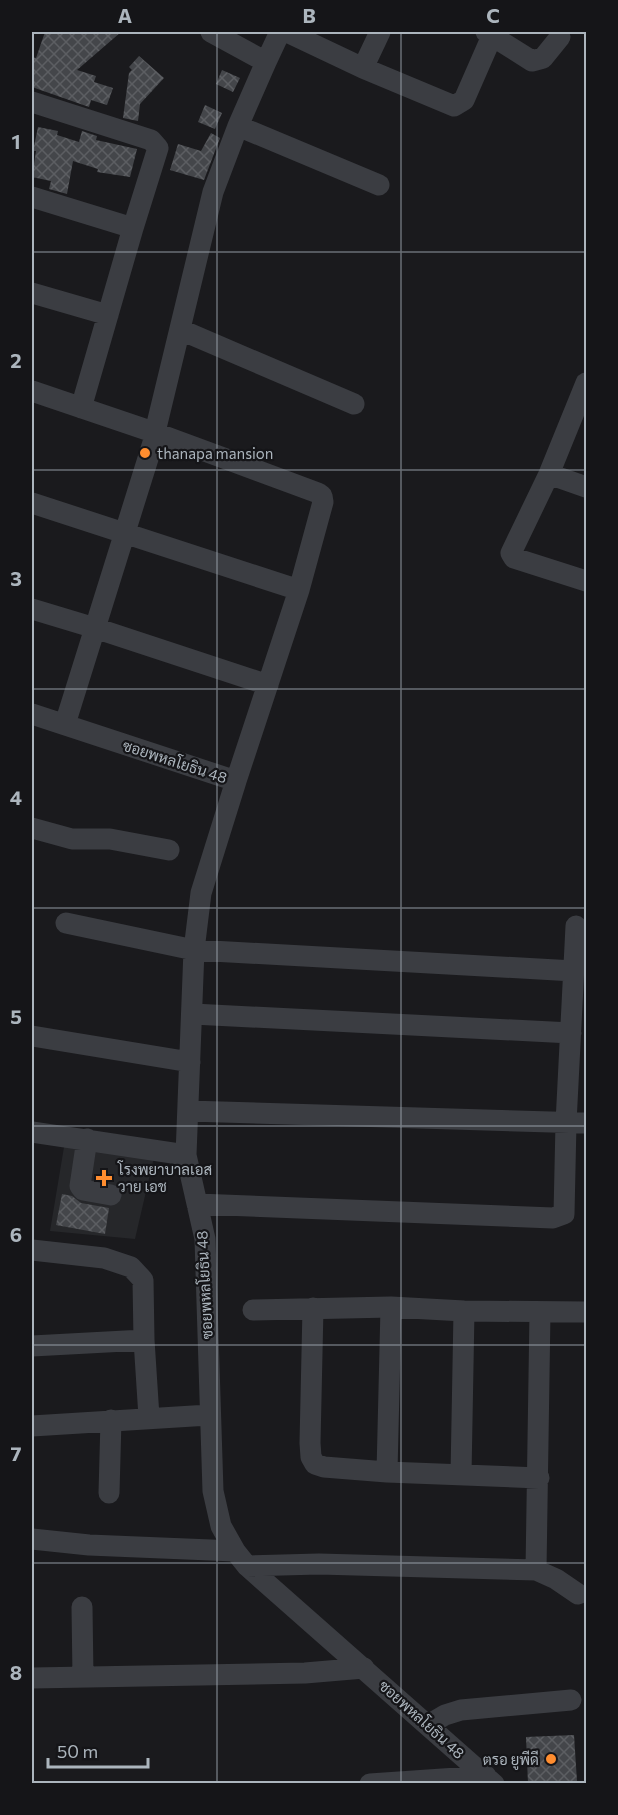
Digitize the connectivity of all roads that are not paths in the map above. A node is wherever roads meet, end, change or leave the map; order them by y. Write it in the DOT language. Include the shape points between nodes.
graph roads {
  1 [pos="211,32"];
  2 [pos="280,32"];
  3 [pos="287,32"];
  4 [pos="380,32"];
  5 [pos="489,34"];
  6 [pos="560,37"];
  7 [pos="266,62"];
  8 [pos="363,68"];
  9 [pos="32,102"];
  10 [pos="238,126"];
  11 [pos="379,185"];
  12 [pos="32,197"];
  13 [pos="133,228"];
  14 [pos="32,293"];
  15 [pos="108,315"];
  16 [pos="181,330"];
  17 [pos="585,390"];
  18 [pos="32,391"];
  19 [pos="354,404"];
  20 [pos="81,408"];
  21 [pos="155,433"];
  22 [pos="549,474"];
  23 [pos="586,487"];
  24 [pos="32,503"];
  25 [pos="125,533"];
  26 [pos="586,581"];
  27 [pos="299,590"];
  28 [pos="32,609"];
  29 [pos="95,628"];
  30 [pos="268,686"];
  31 [pos="32,714"];
  32 [pos="65,724"];
  33 [pos="236,781"];
  34 [pos="32,828"];
  35 [pos="169,850"];
  36 [pos="66,923"];
  37 [pos="576,926"];
  38 [pos="194,950"];
  39 [pos="574,971"];
  40 [pos="193,1014"];
  41 [pos="570,1033"];
  42 [pos="32,1036"];
  43 [pos="190,1062"];
  44 [pos="188,1111"];
  45 [pos="576,1123"];
  46 [pos="32,1132"];
  47 [pos="87,1139"];
  48 [pos="186,1155"];
  49 [pos="111,1195"];
  50 [pos="197,1204"];
  51 [pos="32,1250"];
  52 [pos="391,1307"];
  53 [pos="313,1308"];
  54 [pos="253,1310"];
  55 [pos="464,1311"];
  56 [pos="540,1312"];
  57 [pos="586,1312"];
  58 [pos="144,1340"];
  59 [pos="32,1346"];
  60 [pos="209,1415"];
  61 [pos="149,1418"];
  62 [pos="111,1420"];
  63 [pos="32,1426"];
  64 [pos="387,1472"];
  65 [pos="461,1475"];
  66 [pos="539,1479"];
  67 [pos="109,1493"];
  68 [pos="32,1539"];
  69 [pos="241,1559"];
  70 [pos="536,1570"];
  71 [pos="578,1594"];
  72 [pos="82,1607"];
  73 [pos="364,1668"];
  74 [pos="83,1677"];
  75 [pos="32,1678"];
  76 [pos="571,1700"];
  77 [pos="428,1725"];
  78 [pos="490,1780"];
  79 [pos="370,1784"];
  1 -- 7 [label="street"];
  2 -- 7 [label="street"];
  3 -- 8 [label="street"];
  4 -- 8 [label="street"];
  5 -- 6 [label="street" via="532,61 543,58"];
  5 -- 8 [label="street" via="464,100 454,106"];
  7 -- 10 [label="street"];
  9 -- 13 [label="street" via="155,143 158,148"];
  10 -- 11 [label="street"];
  10 -- 16 [label="street" via="213,192"];
  12 -- 13 [label="street"];
  13 -- 15 [label="street"];
  14 -- 15 [label="street"];
  15 -- 20 [label="street"];
  16 -- 19 [label="street"];
  16 -- 21 [label="street"];
  17 -- 22 [label="street"];
  18 -- 20 [label="street"];
  20 -- 21 [label="street"];
  21 -- 25 [label="street"];
  21 -- 27 [label="street" via="322,496"];
  22 -- 23 [label="street"];
  22 -- 26 [label="street" via="511,553 514,558"];
  24 -- 25 [label="street"];
  25 -- 27 [label="street"];
  25 -- 29 [label="street"];
  27 -- 30 [label="street"];
  28 -- 29 [label="street"];
  29 -- 30 [label="street"];
  29 -- 32 [label="street"];
  30 -- 33 [label="street"];
  31 -- 32 [label="street, ซอยพหลโยธิน 48"];
  32 -- 33 [label="street, ซอยพหลโยธิน 48"];
  33 -- 38 [label="street, ซอยพหลโยธิน 48" via="201,893"];
  34 -- 35 [label="street" via="72,839 110,839"];
  36 -- 38 [label="street"];
  37 -- 39 [label="street"];
  38 -- 39 [label="street"];
  38 -- 40 [label="street, ซอยพหลโยธิน 48"];
  39 -- 41 [label="street"];
  40 -- 41 [label="street"];
  40 -- 43 [label="street, ซอยพหลโยธิน 48"];
  41 -- 45 [label="street"];
  42 -- 43 [label="street"];
  43 -- 44 [label="street, ซอยพหลโยธิน 48"];
  44 -- 45 [label="street"];
  44 -- 48 [label="street, ซอยพหลโยธิน 48"];
  45 -- 50 [label="street" via="565,1210 553,1218"];
  46 -- 47 [label="street"];
  47 -- 48 [label="street"];
  47 -- 49 [label="street" via="80,1186 83,1190"];
  48 -- 50 [label="street, ซอยพหลโยธิน 48"];
  50 -- 60 [label="street, ซอยพหลโยธิน 48" via="205,1239"];
  51 -- 58 [label="street" via="104,1258 131,1267 143,1280"];
  52 -- 53 [label="street"];
  52 -- 55 [label="street"];
  52 -- 64 [label="street"];
  53 -- 54 [label="street"];
  53 -- 64 [label="street" via="311,1457 315,1464 324,1467"];
  55 -- 56 [label="street"];
  55 -- 65 [label="street"];
  56 -- 57 [label="street"];
  56 -- 66 [label="street"];
  58 -- 59 [label="street"];
  58 -- 61 [label="street"];
  60 -- 61 [label="street"];
  60 -- 69 [label="street, ซอยพหลโยธิน 48" via="217,1512"];
  61 -- 62 [label="street"];
  62 -- 63 [label="street"];
  62 -- 67 [label="street"];
  64 -- 65 [label="street"];
  65 -- 66 [label="street"];
  66 -- 70 [label="street"];
  68 -- 69 [label="street"];
  69 -- 70 [label="street"];
  69 -- 73 [label="street, ซอยพหลโยธิน 48"];
  70 -- 71 [label="street"];
  72 -- 74 [label="street"];
  73 -- 74 [label="street"];
  73 -- 77 [label="street, ซอยพหลโยธิน 48"];
  74 -- 75 [label="street"];
  76 -- 77 [label="street" via="461,1710"];
  77 -- 78 [label="street, ซอยพหลโยธิน 48"];
  78 -- 79 [label="street"];
}
